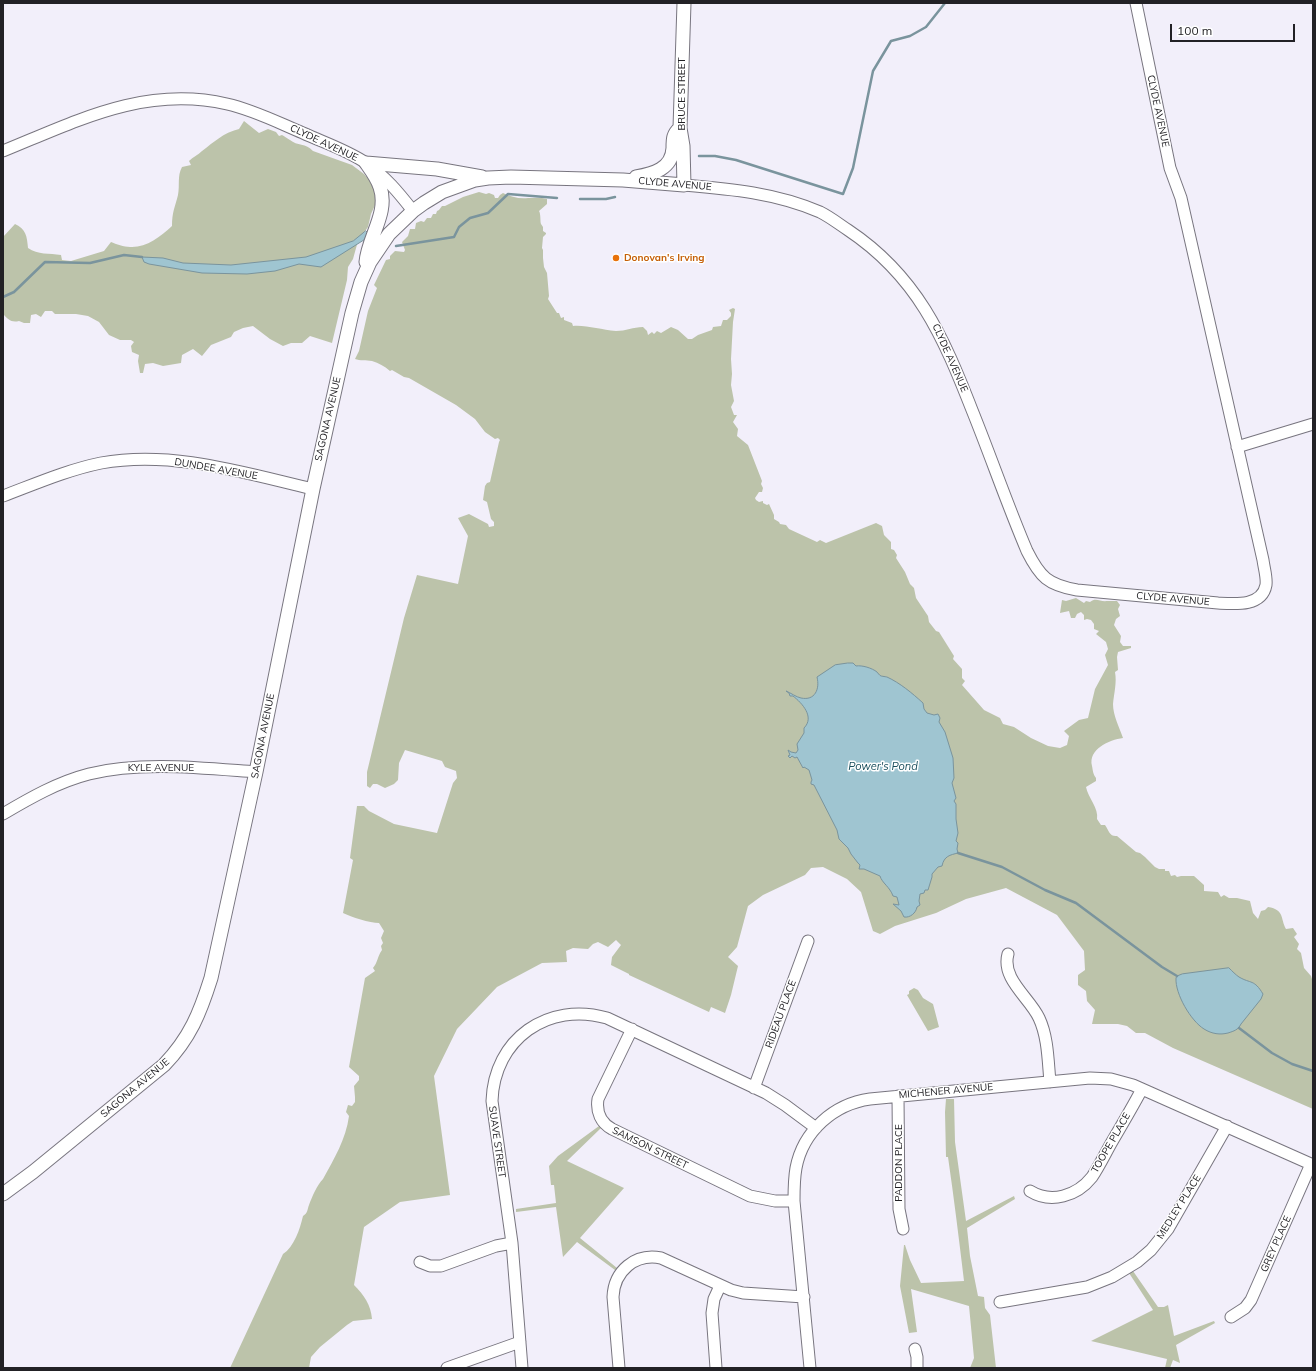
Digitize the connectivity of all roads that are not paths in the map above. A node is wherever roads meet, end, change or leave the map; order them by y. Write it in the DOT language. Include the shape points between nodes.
graph roads {
  1 [pos="684,3"];
  2 [pos="1136,3"];
  3 [pos="680,128"];
  4 [pos="3,151"];
  5 [pos="366,163"];
  6 [pos="488,178"];
  7 [pos="623,180"];
  8 [pos="684,185"];
  9 [pos="413,211"];
  10 [pos="365,271"];
  11 [pos="1313,424"];
  12 [pos="1237,447"];
  13 [pos="313,489"];
  14 [pos="3,496"];
  15 [pos="256,772"];
  16 [pos="3,814"];
  17 [pos="808,942"];
  18 [pos="1008,954"];
  19 [pos="632,1029"];
  20 [pos="1050,1082"];
  21 [pos="754,1088"];
  22 [pos="1142,1089"];
  23 [pos="898,1096"];
  24 [pos="1227,1126"];
  25 [pos="816,1128"];
  26 [pos="1312,1164"];
  27 [pos="1030,1191"];
  28 [pos="3,1194"];
  29 [pos="794,1201"];
  30 [pos="903,1229"];
  31 [pos="512,1243"];
  32 [pos="420,1262"];
  33 [pos="720,1286"];
  34 [pos="804,1297"];
  35 [pos="1000,1302"];
  36 [pos="1231,1317"];
  37 [pos="520,1342"];
  38 [pos="915,1349"];
  39 [pos="448,1368"];
  40 [pos="522,1368"];
  41 [pos="619,1368"];
  42 [pos="716,1368"];
  43 [pos="810,1368"];
  44 [pos="917,1368"];
  1 -- 3 [label="main road, BRUCE STREET"];
  2 -- 12 [label="street, CLYDE AVENUE" via="1170,168 1181,198"];
  3 -- 7 [label="main road" via="674,134 672,155 666,166 655,173"];
  3 -- 8 [label="main road, BRUCE STREET"];
  4 -- 5 [label="street, CLYDE AVENUE" via="111,108 140,102 191,98 252,111 344,150"];
  5 -- 6 [label="main road" via="437,169"];
  5 -- 9 [label="street, CLYDE AVENUE" via="391,184"];
  5 -- 10 [label="main road" via="378,182 382,200 366,256"];
  6 -- 7 [label="main road, CLYDE AVENUE"];
  6 -- 9 [label="main road, CLYDE AVENUE" via="432,197"];
  7 -- 8 [label="main road, CLYDE AVENUE"];
  8 -- 12 [label="street, CLYDE AVENUE" via="776,197 822,213 864,241 898,273 922,302 946,346 1035,568 1060,587 1218,603 1238,604 1257,598 1264,589 1266,577"];
  9 -- 10 [label="main road, SAGONA AVENUE" via="389,234"];
  10 -- 13 [label="main road, SAGONA AVENUE" via="352,313"];
  11 -- 12 [label="street"];
  13 -- 14 [label="street, DUNDEE AVENUE" via="195,463 136,460 79,468"];
  13 -- 15 [label="main road, SAGONA AVENUE"];
  15 -- 16 [label="street, KYLE AVENUE" via="169,767 112,770 89,774 60,784"];
  15 -- 28 [label="main road, SAGONA AVENUE" via="211,978 202,1007 189,1033 174,1055 154,1074"];
  17 -- 21 [label="street, RIDEAU PLACE"];
  18 -- 20 [label="street" via="1007,967 1011,977 1036,1011 1044,1029"];
  19 -- 21 [label="street, SUAVE STREET"];
  19 -- 29 [label="street, SAMSON STREET" via="598,1099 598,1112 604,1124 750,1196 775,1201"];
  19 -- 31 [label="street, SUAVE STREET" via="593,1014 560,1015 528,1030 504,1056 496,1073 492,1101"];
  20 -- 22 [label="street, MICHENER AVENUE" via="1104,1078 1126,1082"];
  20 -- 23 [label="street, MICHENER AVENUE"];
  21 -- 25 [label="street, SUAVE STREET" via="785,1105"];
  22 -- 24 [label="street, MICHENER AVENUE"];
  22 -- 27 [label="street, TOOPE PLACE" via="1095,1172 1083,1186 1060,1198 1041,1197"];
  23 -- 25 [label="street, MICHENER AVENUE" via="851,1104 832,1114"];
  23 -- 30 [label="street, PADDON PLACE" via="899,1209"];
  24 -- 26 [label="street, MICHENER AVENUE"];
  24 -- 35 [label="street, MEDLEY PLACE" via="1168,1229 1151,1250 1136,1262 1112,1277 1087,1287"];
  25 -- 29 [label="street, MICHENER AVENUE" via="798,1161 794,1180"];
  26 -- 36 [label="street, GREY PLACE" via="1251,1300 1241,1312"];
  29 -- 34 [label="street, MICHENER AVENUE"];
  31 -- 32 [label="street" via="496,1246 441,1266 430,1266"];
  31 -- 37 [label="street, SUAVE STREET"];
  33 -- 34 [label="street" via="743,1293"];
  33 -- 41 [label="street" via="661,1258 641,1258 630,1264 618,1276 613,1291"];
  33 -- 42 [label="street" via="714,1299 712,1313"];
  34 -- 43 [label="street, MICHENER AVENUE"];
  37 -- 39 [label="street"];
  37 -- 40 [label="street, SUAVE STREET"];
  38 -- 44 [label="street"];
}
